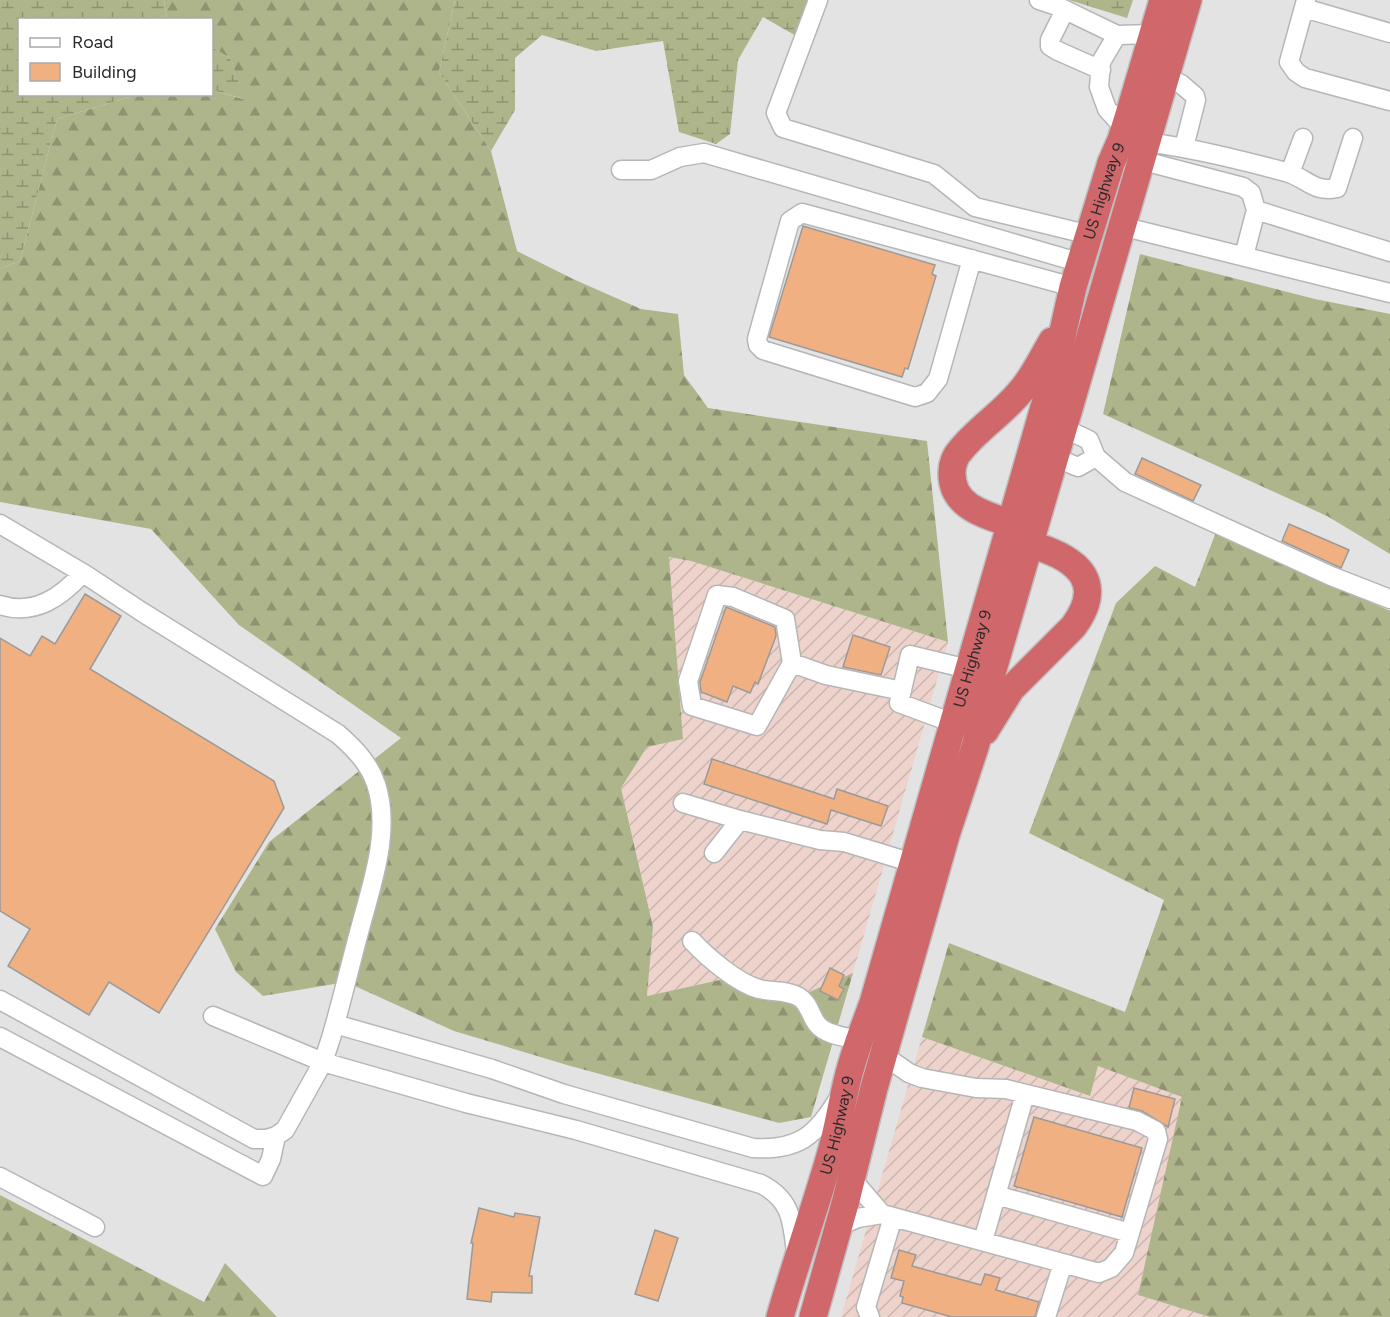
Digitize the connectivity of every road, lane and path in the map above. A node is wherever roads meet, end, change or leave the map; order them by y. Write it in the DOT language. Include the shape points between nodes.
graph roads {
  1 [pos="818,0"];
  2 [pos="1039,0"];
  3 [pos="1163,0"];
  4 [pos="1188,0"];
  5 [pos="1305,4"];
  6 [pos="1065,9"];
  7 [pos="1390,33"];
  8 [pos="1153,34"];
  9 [pos="1117,35"];
  10 [pos="1101,70"];
  11 [pos="1165,77"];
  12 [pos="1390,101"];
  13 [pos="1303,138"];
  14 [pos="1353,138"];
  15 [pos="1137,143"];
  16 [pos="1184,147"];
  17 [pos="621,170"];
  18 [pos="1290,173"];
  19 [pos="1256,210"];
  20 [pos="1121,226"];
  21 [pos="1090,235"];
  22 [pos="1390,252"];
  23 [pos="1244,256"];
  24 [pos="972,259"];
  25 [pos="1077,275"];
  26 [pos="1390,293"];
  27 [pos="1066,316"];
  28 [pos="1063,428"];
  29 [pos="1054,457"];
  30 [pos="1096,457"];
  31 [pos="0,524"];
  32 [pos="1014,535"];
  33 [pos="83,573"];
  34 [pos="1390,599"];
  35 [pos="0,605"];
  36 [pos="792,663"];
  37 [pos="968,669"];
  38 [pos="902,691"];
  39 [pos="953,723"];
  40 [pos="976,744"];
  41 [pos="683,803"];
  42 [pos="740,820"];
  43 [pos="714,853"];
  44 [pos="913,863"];
  45 [pos="693,941"];
  46 [pos="0,1000"];
  47 [pos="213,1016"];
  48 [pos="335,1024"];
  49 [pos="0,1037"];
  50 [pos="859,1040"];
  51 [pos="883,1055"];
  52 [pos="322,1062"];
  53 [pos="846,1085"];
  54 [pos="1025,1094"];
  55 [pos="276,1136"];
  56 [pos="0,1177"];
  57 [pos="852,1179"];
  58 [pos="996,1196"];
  59 [pos="887,1215"];
  60 [pos="839,1226"];
  61 [pos="95,1227"];
  62 [pos="1130,1233"];
  63 [pos="983,1241"];
  64 [pos="796,1260"];
  65 [pos="1063,1263"];
  66 [pos="780,1317"];
  67 [pos="813,1317"];
  68 [pos="870,1317"];
  69 [pos="1046,1317"];
  1 -- 21 [label="street" via="776,113 783,128 934,174 975,207"];
  2 -- 6 [label="street"];
  3 -- 8 [label="highway, US Highway 9"];
  4 -- 11 [label="highway, US Highway 9"];
  5 -- 7 [label="street"];
  5 -- 12 [label="street" via="1289,62 1296,72 1305,78"];
  6 -- 9 [label="street"];
  6 -- 10 [label="street" via="1050,46"];
  8 -- 9 [label="street"];
  8 -- 15 [label="highway, US Highway 9"];
  9 -- 10 [label="street" via="1101,62"];
  10 -- 15 [label="street" via="1099,87 1107,109"];
  11 -- 15 [label="highway, US Highway 9"];
  11 -- 16 [label="street" via="1195,96"];
  13 -- 18 [label="street"];
  14 -- 18 [label="street" via="1337,188 1315,187"];
  15 -- 16 [label="street"];
  15 -- 19 [label="street" via="1243,187 1251,193"];
  15 -- 20 [label="highway, US Highway 9"];
  15 -- 21 [label="highway, US Highway 9" via="1111,163"];
  16 -- 18 [label="street"];
  17 -- 25 [label="street" via="651,170 680,157 704,153"];
  19 -- 22 [label="street"];
  19 -- 23 [label="street"];
  20 -- 23 [label="street"];
  20 -- 28 [label="highway, US Highway 9"];
  21 -- 25 [label="highway, US Highway 9"];
  23 -- 26 [label="street"];
  24 -- 24 [label="street" via="802,213 790,221 758,345 763,350 915,397 927,393 938,380"];
  24 -- 25 [label="street"];
  25 -- 27 [label="highway, US Highway 9"];
  27 -- 32 [label="highway, US Highway 9"];
  27 -- 32 [label="highway" via="1021,392 960,450 952,468 954,489 962,501"];
  28 -- 29 [label="highway, US Highway 9"];
  28 -- 30 [label="street" via="1089,440"];
  29 -- 30 [label="street" via="1078,467"];
  29 -- 32 [label="highway, US Highway 9" via="1039,508"];
  30 -- 34 [label="street" via="1125,482"];
  31 -- 33 [label="street"];
  32 -- 37 [label="highway, US Highway 9"];
  32 -- 40 [label="highway, US Highway 9"];
  32 -- 40 [label="highway" via="1074,563 1087,584 1086,605 1073,627 1011,689"];
  33 -- 35 [label="street" via="65,593 37,607"];
  33 -- 48 [label="street" via="338,734 354,748 372,775 381,810 379,844"];
  36 -- 36 [label="street" via="758,726 692,706 688,681 717,595 733,597 785,619"];
  36 -- 38 [label="street" via="826,675"];
  37 -- 38 [label="street" via="910,655"];
  37 -- 39 [label="highway, US Highway 9"];
  38 -- 39 [label="street" via="899,703"];
  39 -- 44 [label="highway, US Highway 9"];
  40 -- 51 [label="highway, US Highway 9"];
  41 -- 42 [label="street"];
  42 -- 43 [label="street"];
  42 -- 44 [label="street" via="820,840 844,842"];
  44 -- 50 [label="highway, US Highway 9"];
  45 -- 50 [label="street" via="742,981 760,989 798,996 820,1027"];
  46 -- 55 [label="street" via="254,1139"];
  47 -- 52 [label="street"];
  48 -- 52 [label="street"];
  48 -- 53 [label="street" via="753,1148 781,1148 811,1134 826,1120"];
  49 -- 55 [label="street" via="263,1176 272,1159"];
  50 -- 53 [label="highway, US Highway 9"];
  51 -- 54 [label="street" via="922,1078"];
  51 -- 57 [label="highway, US Highway 9"];
  52 -- 55 [label="street" via="290,1124"];
  52 -- 64 [label="street" via="761,1184 782,1198 789,1210"];
  53 -- 64 [label="highway, US Highway 9" via="813,1217"];
  54 -- 58 [label="street"];
  54 -- 62 [label="street" via="1137,1121 1156,1131 1158,1138"];
  56 -- 61 [label="street"];
  57 -- 59 [label="street"];
  57 -- 60 [label="highway, US Highway 9"];
  58 -- 62 [label="street"];
  58 -- 63 [label="street"];
  59 -- 60 [label="street" via="858,1218"];
  59 -- 63 [label="street"];
  59 -- 68 [label="street" via="866,1307"];
  60 -- 67 [label="highway, US Highway 9"];
  62 -- 65 [label="street" via="1124,1253 1111,1268 1099,1274"];
  63 -- 65 [label="street"];
  64 -- 66 [label="highway, US Highway 9"];
  65 -- 69 [label="street"];
}
